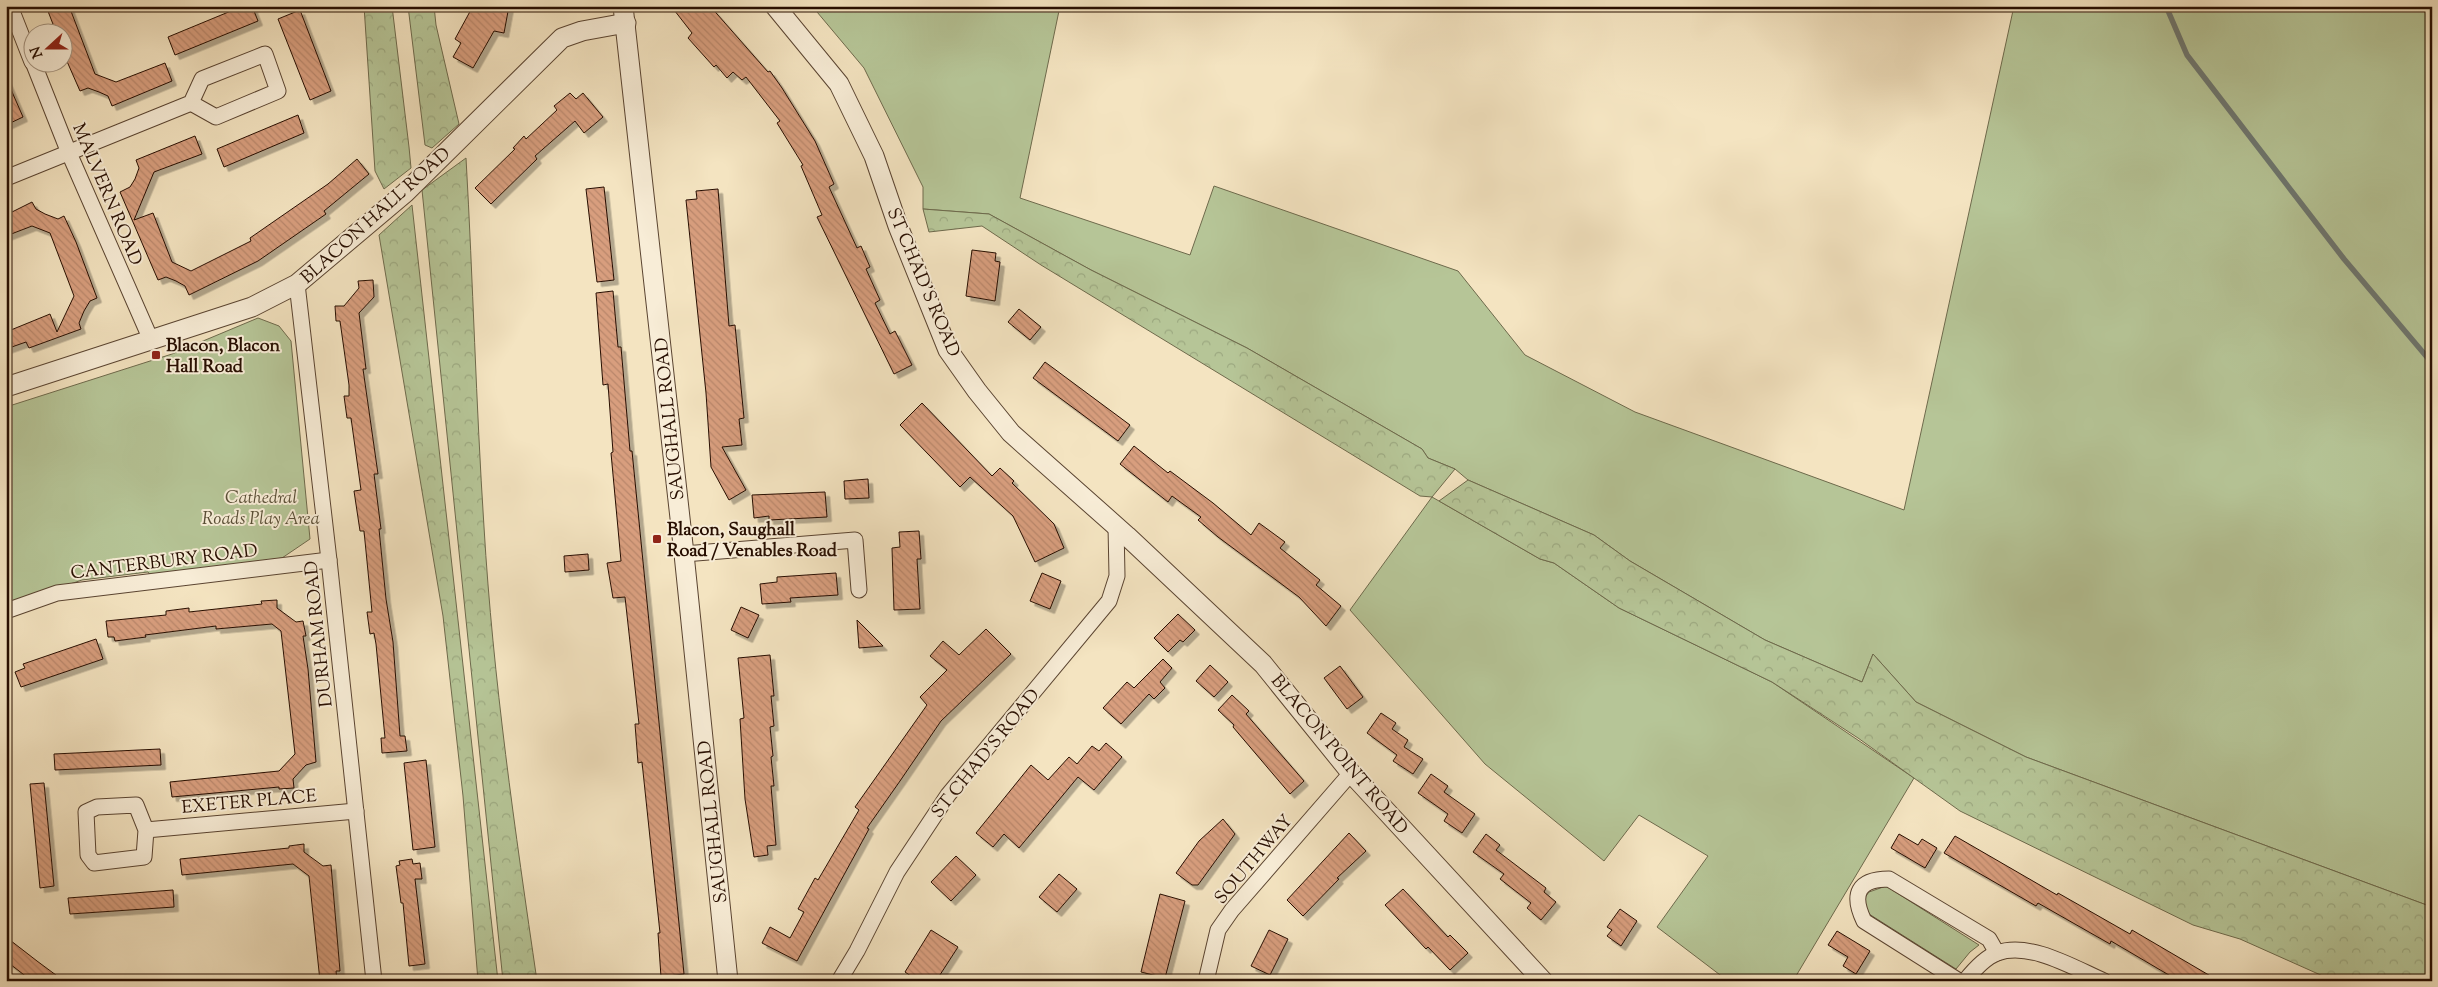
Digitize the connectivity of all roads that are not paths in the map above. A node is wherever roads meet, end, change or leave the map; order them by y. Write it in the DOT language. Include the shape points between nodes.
graph roads {
  1 [pos="10,6"];
  2 [pos="775,6"];
  3 [pos="625,15"];
  4 [pos="22,35"];
  5 [pos="37,72"];
  6 [pos="191,103"];
  7 [pos="69,153"];
  8 [pos="6,178"];
  9 [pos="297,284"];
  10 [pos="151,340"];
  11 [pos="6,387"];
  12 [pos="1121,531"];
  13 [pos="684,554"];
  14 [pos="330,560"];
  15 [pos="859,590"];
  16 [pos="6,611"];
  17 [pos="1351,773"];
  18 [pos="356,811"];
  19 [pos="146,830"];
  20 [pos="1997,953"];
  21 [pos="374,981"];
  22 [pos="728,981"];
  23 [pos="838,981"];
  24 [pos="1206,981"];
  25 [pos="1543,981"];
  26 [pos="1959,981"];
  27 [pos="1965,981"];
  28 [pos="2104,981"];
  1 -- 4 [label="street, MALVERN ROAD"];
  2 -- 12 [label="street, ST CHAD'S ROAD" via="839,84 874,156 898,226 948,350 1011,433"];
  3 -- 9 [label="street, BLACON HALL ROAD" via="562,38 405,193"];
  3 -- 13 [label="street, SAUGHALL ROAD"];
  5 -- 7 [label="street, MALVERN ROAD"];
  6 -- 6 [label="street" via="202,78 265,54 278,91 216,117"];
  6 -- 7 [label="street"];
  7 -- 8 [label="street"];
  7 -- 10 [label="street, MALVERN ROAD"];
  9 -- 10 [label="street, BLACON HALL ROAD" via="252,307"];
  9 -- 14 [label="street, DURHAM ROAD"];
  10 -- 11 [label="street, BLACON HALL ROAD"];
  12 -- 17 [label="street, BLACON POINT ROAD" via="1263,664"];
  12 -- 23 [label="street, ST CHAD'S ROAD" via="1117,576 1109,601 948,795 897,872"];
  13 -- 15 [label="street" via="855,540"];
  13 -- 22 [label="street, SAUGHALL ROAD"];
  14 -- 16 [label="street, CANTERBURY ROAD" via="56,593"];
  14 -- 18 [label="street, DURHAM ROAD"];
  17 -- 24 [label="street, SOUTHWAY" via="1218,930"];
  17 -- 25 [label="street, BLACON POINT ROAD"];
  18 -- 19 [label="street, EXETER PLACE"];
  18 -- 21 [label="street, DURHAM ROAD"];
  19 -- 19 [label="street" via="144,857 94,863 88,855 86,812 97,807 136,805"];
  20 -- 26 [label="street" via="1989,939 1889,879 1877,879 1861,889 1856,904 1864,921"];
  20 -- 27 [label="street" via="1977,967"];
  20 -- 28 [label="street" via="2022,951 2044,954"];
}
